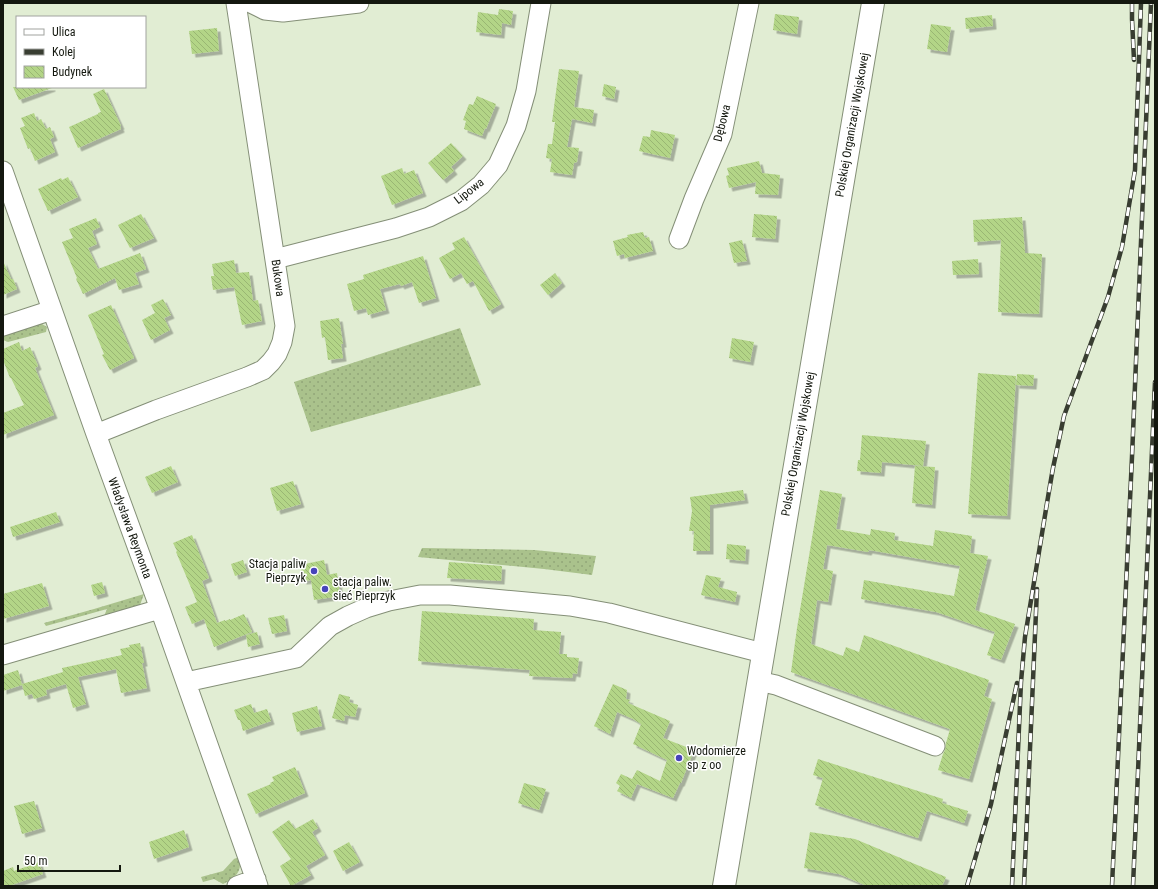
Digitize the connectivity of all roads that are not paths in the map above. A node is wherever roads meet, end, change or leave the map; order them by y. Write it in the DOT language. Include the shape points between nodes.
graph roads {
  1 [pos="236,3"];
  2 [pos="251,3"];
  3 [pos="359,3"];
  4 [pos="541,3"];
  5 [pos="749,3"];
  6 [pos="873,3"];
  7 [pos="3,171"];
  8 [pos="679,239"];
  9 [pos="275,259"];
  10 [pos="52,310"];
  11 [pos="3,326"];
  12 [pos="96,434"];
  13 [pos="160,609"];
  14 [pos="763,653"];
  15 [pos="3,655"];
  16 [pos="758,681"];
  17 [pos="186,682"];
  18 [pos="935,746"];
  19 [pos="257,883"];
  20 [pos="237,886"];
  21 [pos="724,886"];
  1 -- 9 [label="street, Bukowa"];
  2 -- 3 [label="street" via="265,10 283,12"];
  4 -- 9 [label="street, Lipowa" via="526,91 516,126 498,165 481,185 461,201 429,217"];
  5 -- 8 [label="street, Dębowa" via="722,134"];
  6 -- 14 [label="main road, Polskiej Organizacji Wojskowej"];
  7 -- 10 [label="street, Władysława Reymonta"];
  9 -- 12 [label="street, Bukowa" via="285,326 277,354 263,370"];
  10 -- 11 [label="street"];
  10 -- 12 [label="street, Władysława Reymonta"];
  12 -- 13 [label="street, Władysława Reymonta"];
  13 -- 15 [label="street"];
  13 -- 17 [label="street, Władysława Reymonta"];
  14 -- 16 [label="main road, Polskiej Organizacji Wojskowej"];
  14 -- 17 [label="street" via="609,613 570,606 450,595 420,595 389,601 348,616 330,626 296,658"];
  16 -- 18 [label="street" via="776,685"];
  16 -- 21 [label="main road, Polskiej Organizacji Wojskowej"];
  17 -- 19 [label="street, Władysława Reymonta"];
  19 -- 20 [label="street"];
}
